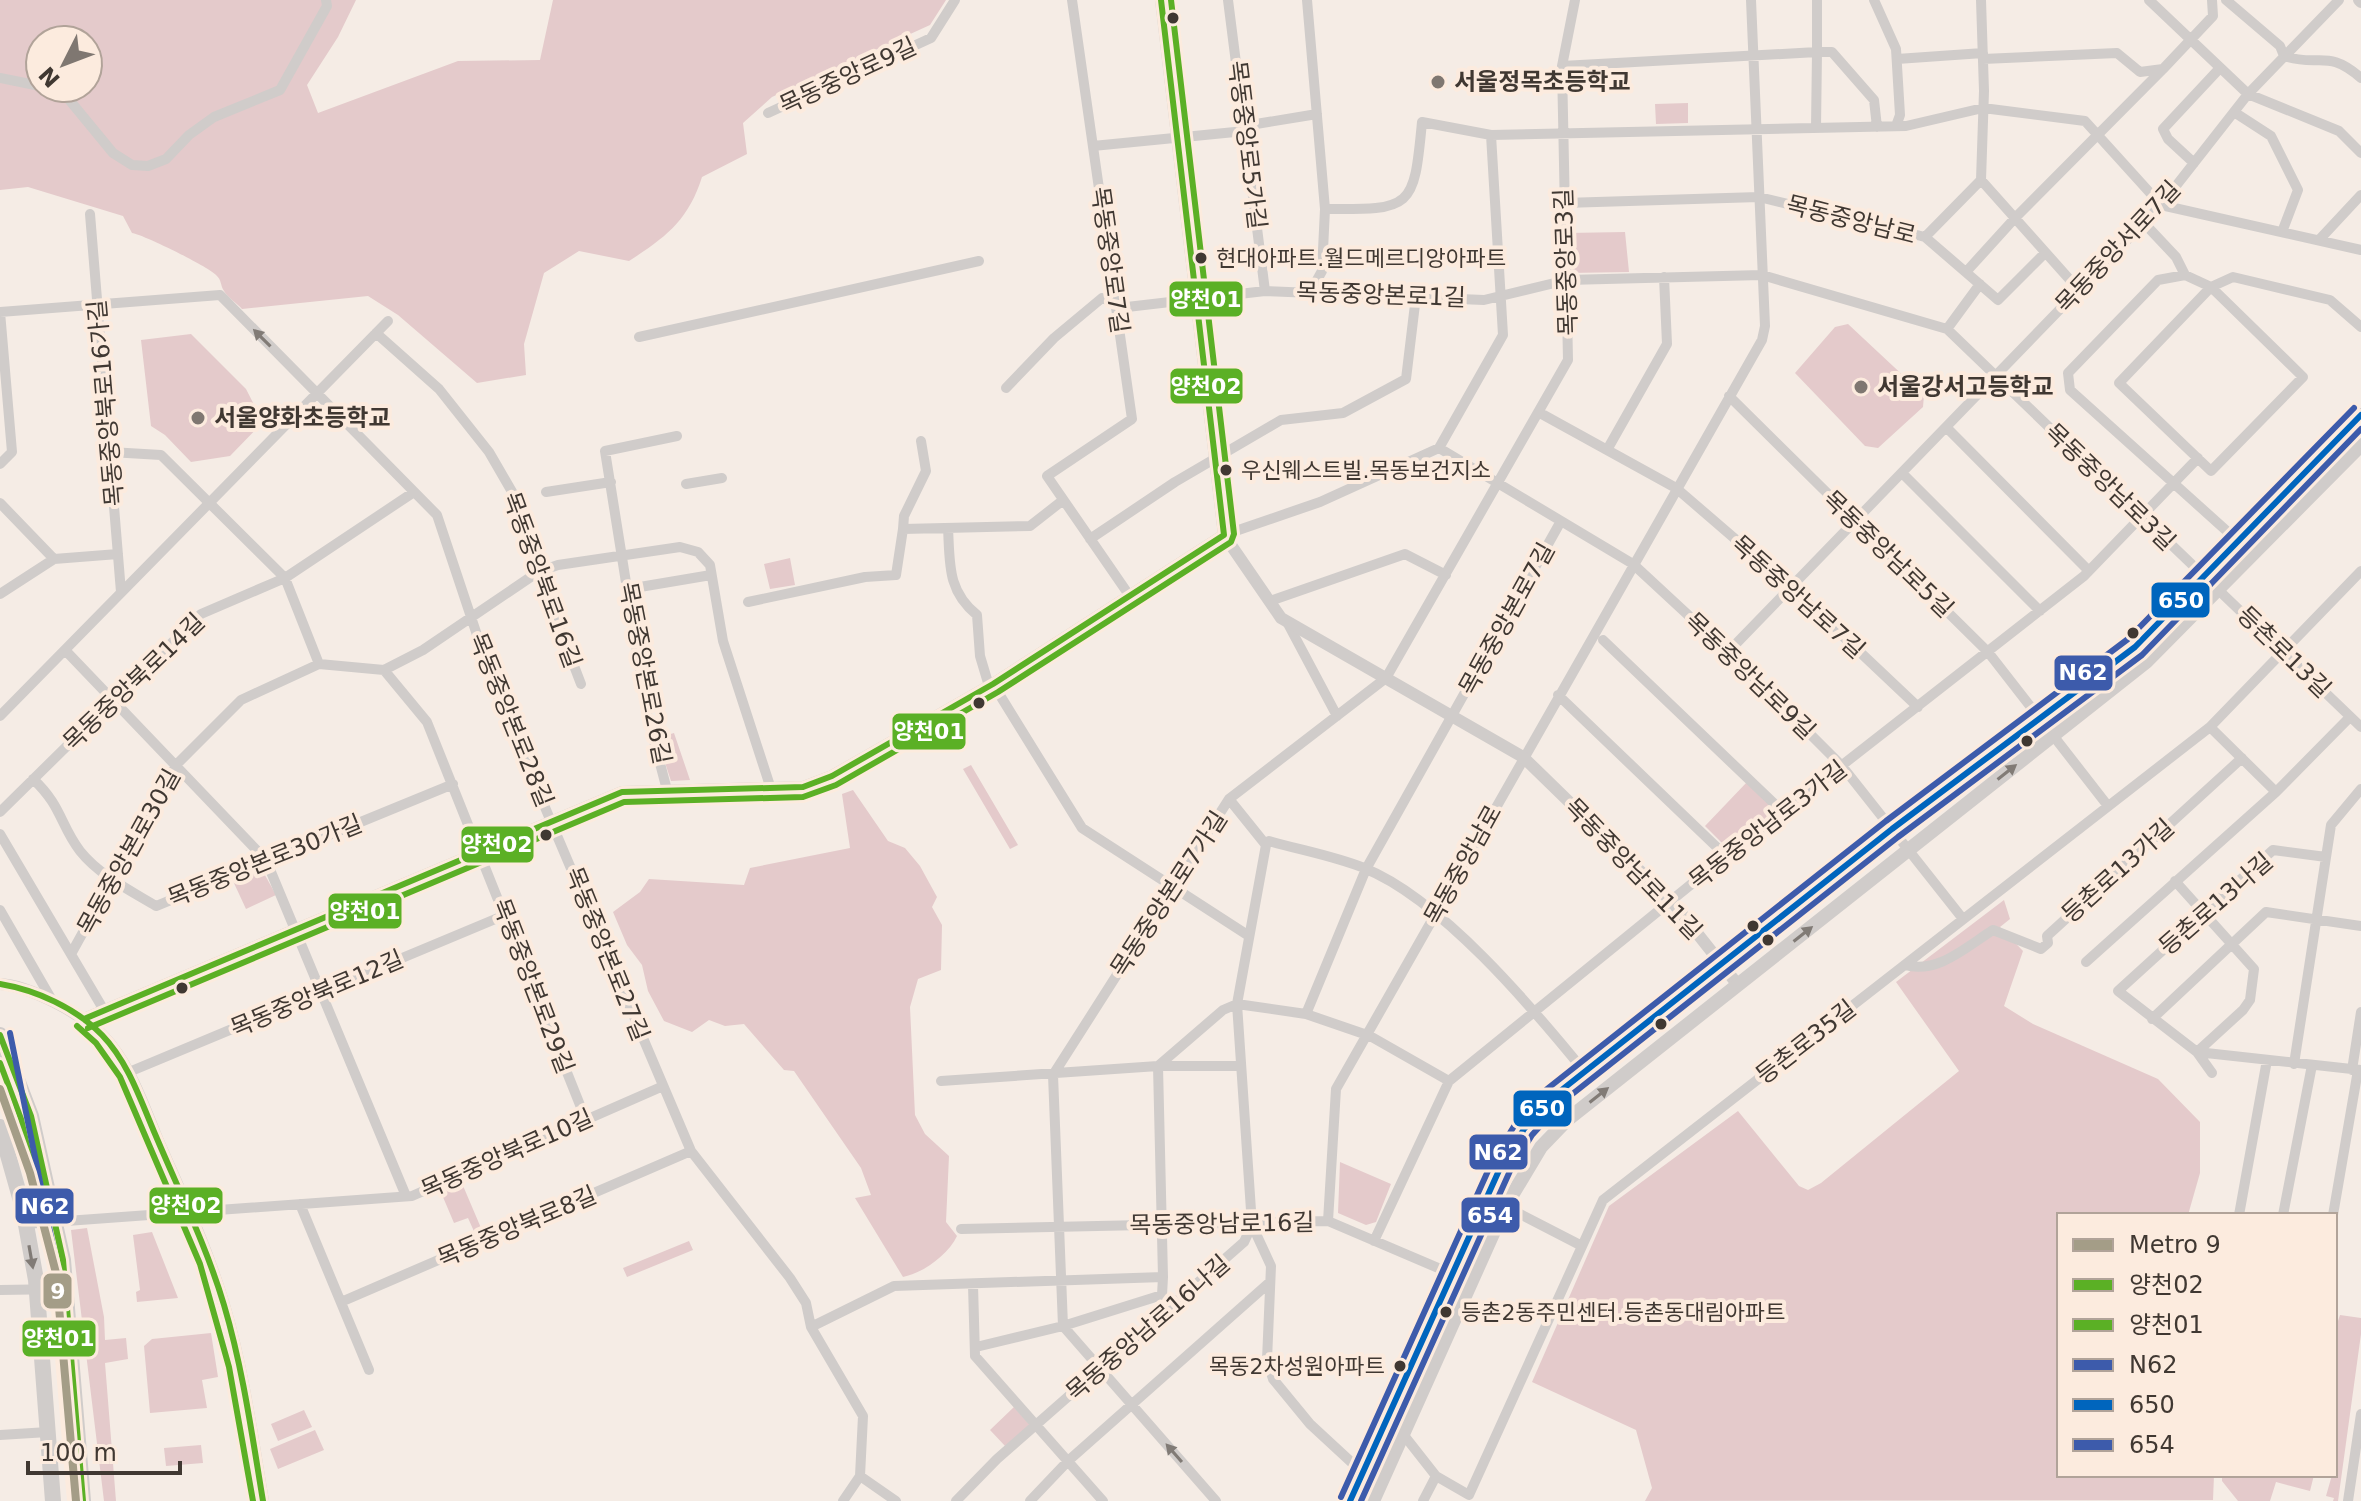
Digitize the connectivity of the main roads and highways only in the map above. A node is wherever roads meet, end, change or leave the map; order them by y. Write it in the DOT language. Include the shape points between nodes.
graph roads {
  1 [pos="2361,415"];
  2 [pos="2359,452"];
  3 [pos="0,1035"];
  4 [pos="0,1127"];
  5 [pos="53,1501"];
  6 [pos="83,1501"];
  7 [pos="1350,1501"];
  8 [pos="1373,1501"];
  1 -- 7 [label="main road" via="2135,647 1584,1071 1524,1129 1487,1197"];
  8 -- 2 [label="main road, one-way" via="1505,1207 1541,1147 1567,1120 2146,662"];
  3 -- 6 [label="main road" via="31,1116 63,1260"];
  4 -- 5 [label="main road, one-way" via="37,1290"];
}
